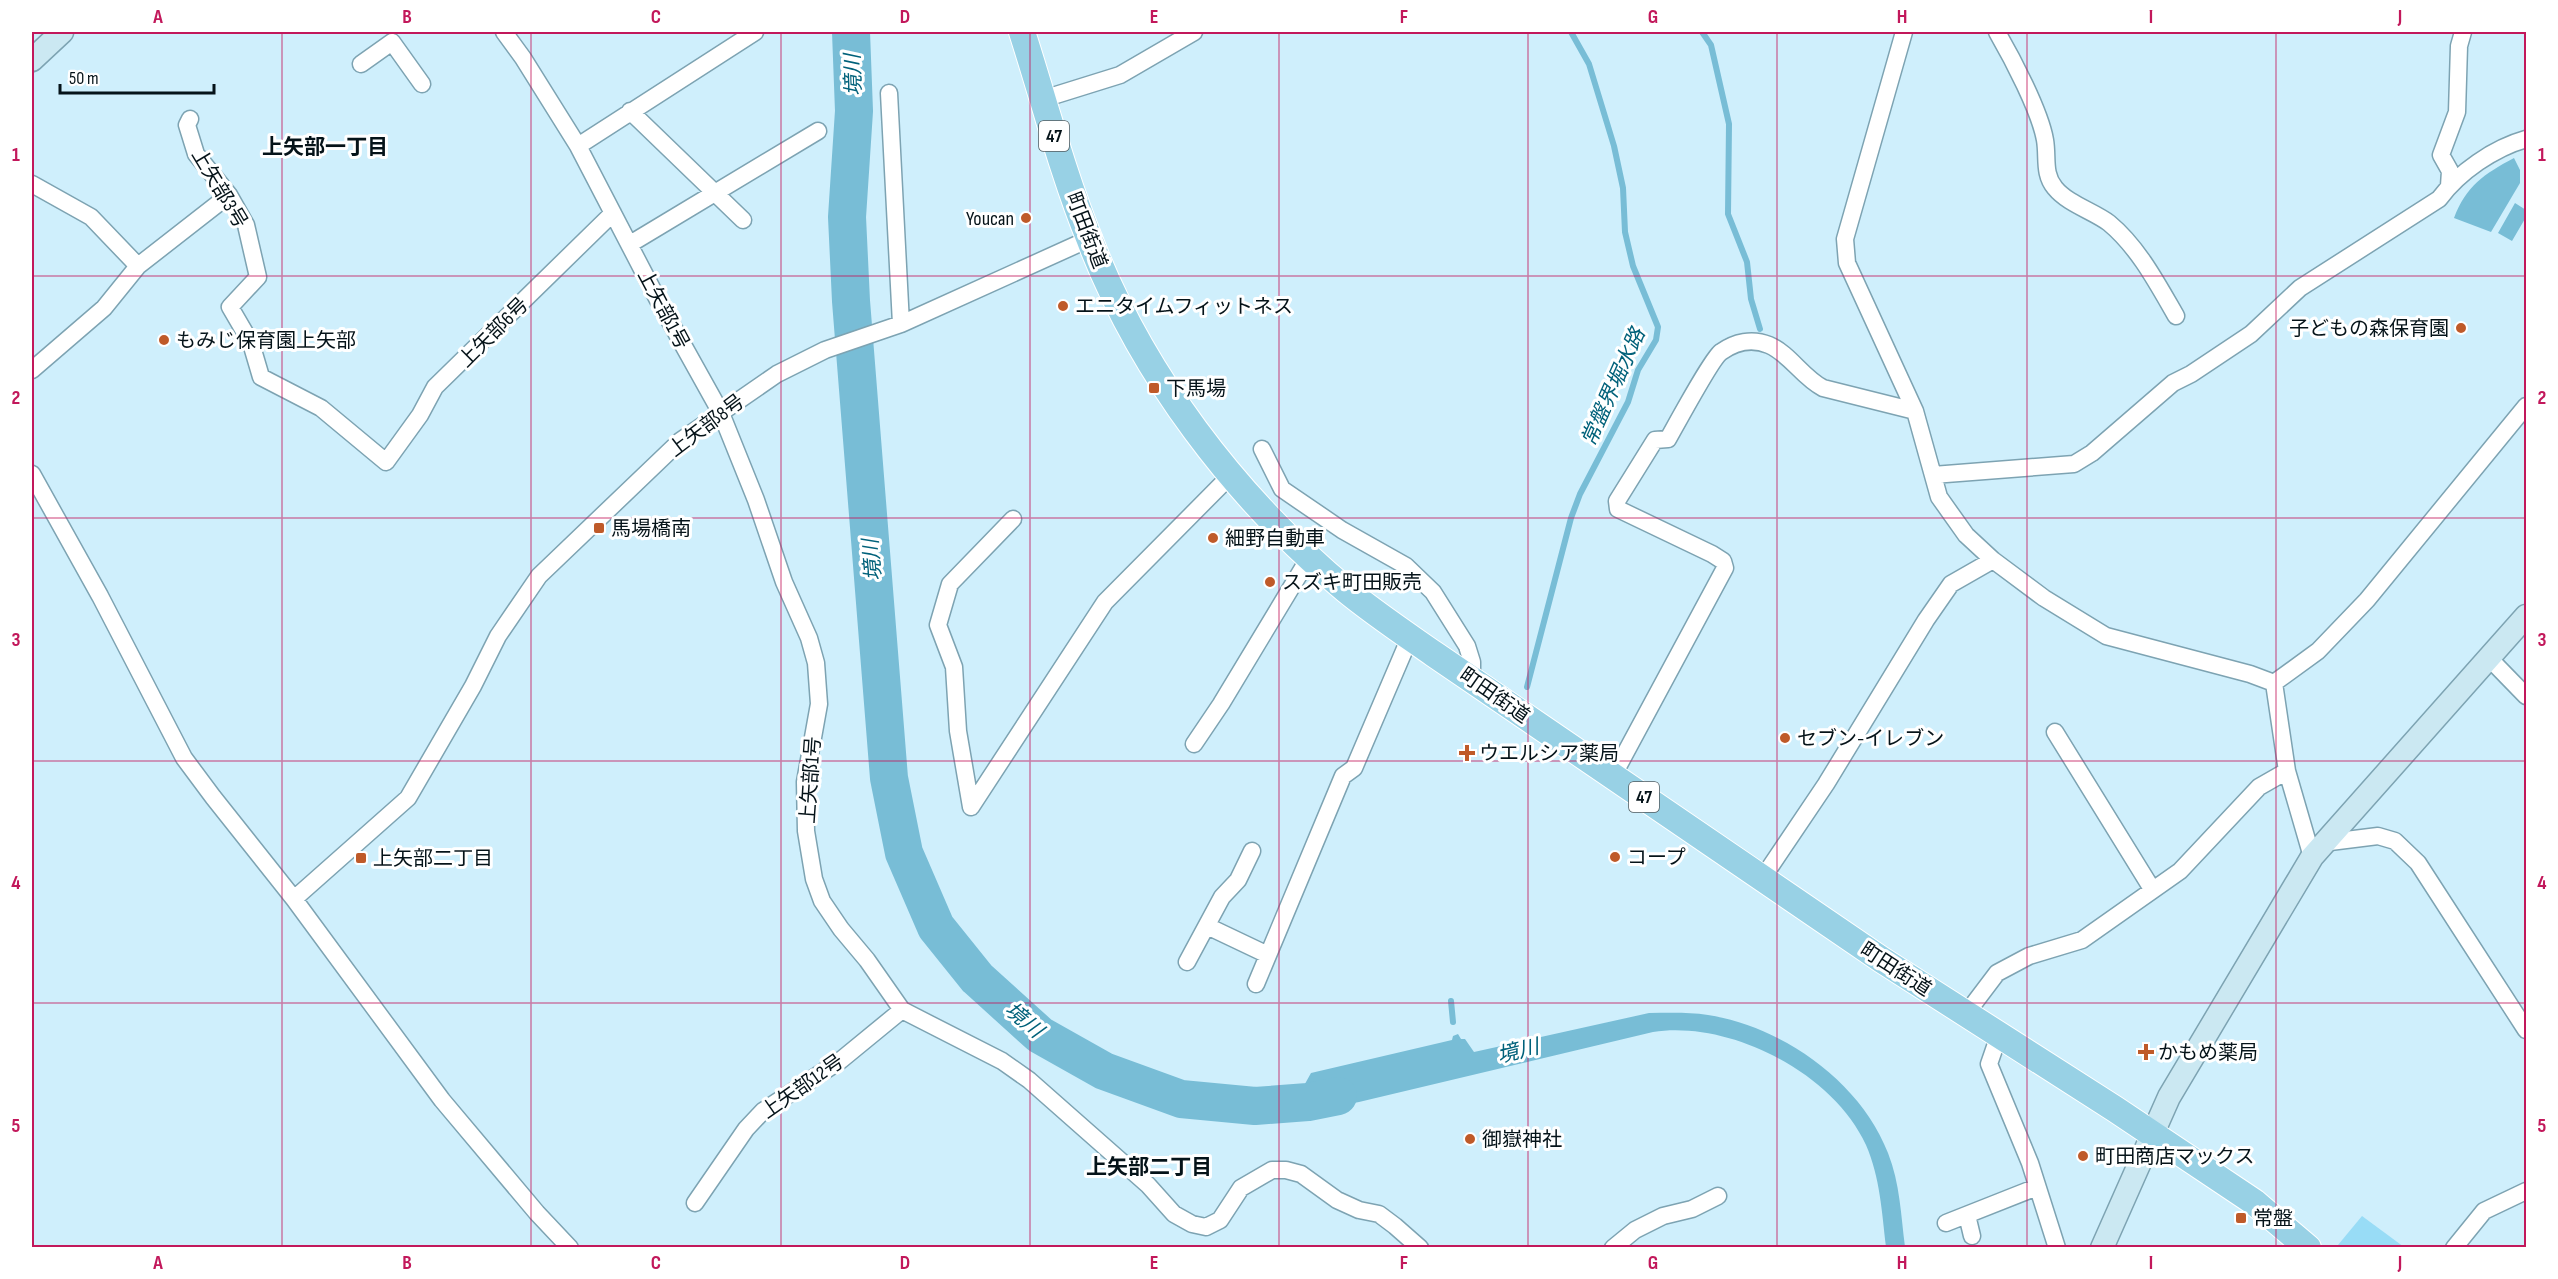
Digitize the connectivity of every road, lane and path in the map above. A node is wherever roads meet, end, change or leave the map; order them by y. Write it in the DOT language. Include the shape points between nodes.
graph roads {
  1 [pos="62,32"];
  2 [pos="504,32"];
  3 [pos="755,32"];
  4 [pos="1022,32"];
  5 [pos="1194,32"];
  6 [pos="1905,32"];
  7 [pos="1997,32"];
  8 [pos="2463,32"];
  9 [pos="32,60"];
  10 [pos="361,64"];
  11 [pos="422,84"];
  12 [pos="889,93"];
  13 [pos="1043,99"];
  14 [pos="630,111"];
  15 [pos="190,119"];
  16 [pos="818,131"];
  17 [pos="2526,139"];
  18 [pos="578,146"];
  19 [pos="32,184"];
  20 [pos="2449,186"];
  21 [pos="716,193"];
  22 [pos="229,195"];
  23 [pos="613,213"];
  24 [pos="743,220"];
  25 [pos="1089,239"];
  26 [pos="630,244"];
  27 [pos="138,266"];
  28 [pos="2176,316"];
  29 [pos="896,326"];
  30 [pos="32,370"];
  31 [pos="2526,406"];
  32 [pos="1915,411"];
  33 [pos="721,413"];
  34 [pos="1262,449"];
  35 [pos="386,462"];
  36 [pos="32,474"];
  37 [pos="1231,475"];
  38 [pos="1933,475"];
  39 [pos="1013,519"];
  40 [pos="1310,558"];
  41 [pos="1993,560"];
  42 [pos="2526,616"];
  43 [pos="1410,637"];
  44 [pos="2489,658"];
  45 [pos="1472,679"];
  46 [pos="2274,683"];
  47 [pos="2526,696"];
  48 [pos="2055,732"];
  49 [pos="1194,744"];
  50 [pos="2287,771"];
  51 [pos="1613,776"];
  52 [pos="1252,850"];
  53 [pos="2317,850"];
  54 [pos="1762,879"];
  55 [pos="2152,889"];
  56 [pos="294,899"];
  57 [pos="1207,926"];
  58 [pos="1268,955"];
  59 [pos="1187,962"];
  60 [pos="1256,984"];
  61 [pos="902,1010"];
  62 [pos="1966,1014"];
  63 [pos="2526,1030"];
  64 [pos="1999,1035"];
  65 [pos="2153,1134"];
  66 [pos="2037,1187"];
  67 [pos="2526,1191"];
  68 [pos="1718,1196"];
  69 [pos="695,1203"];
  70 [pos="1967,1215"];
  71 [pos="1946,1223"];
  72 [pos="1972,1236"];
  73 [pos="570,1248"];
  74 [pos="1420,1248"];
  75 [pos="1613,1248"];
  76 [pos="2057,1248"];
  77 [pos="2102,1248"];
  78 [pos="2308,1248"];
  79 [pos="2454,1248"];
  1 -- 9 [label="street"];
  2 -- 18 [label="street, 上矢部1号"];
  3 -- 14 [label="street"];
  4 -- 13 [label="main road, 町田街道 / 47"];
  5 -- 13 [label="street" via="1119,75"];
  6 -- 32 [label="street" via="1845,239 1847,262"];
  7 -- 28 [label="street" via="2037,116 2045,140 2046,171 2055,189 2109,223 2137,253"];
  8 -- 20 [label="street" via="2457,112 2441,155 2450,171"];
  10 -- 11 [label="street" via="392,42"];
  12 -- 29 [label="street"];
  13 -- 25 [label="main road, 町田街道 / 47"];
  14 -- 18 [label="street"];
  14 -- 21 [label="street"];
  15 -- 22 [label="street, 上矢部3号" via="187,125 196,154"];
  16 -- 21 [label="street"];
  17 -- 20 [label="street" via="2508,144"];
  18 -- 23 [label="street, 上矢部1号"];
  19 -- 27 [label="street" via="91,217"];
  20 -- 38 [label="street" via="2439,199 2300,288 2251,334 2173,383 2074,464"];
  21 -- 24 [label="street"];
  21 -- 26 [label="street"];
  22 -- 27 [label="street"];
  22 -- 35 [label="street, 上矢部3号" via="246,225 258,277 230,307 251,343 261,376 321,408"];
  23 -- 26 [label="street, 上矢部1号"];
  23 -- 35 [label="street, 上矢部6号" via="435,387"];
  25 -- 29 [label="street, 上矢部8号"];
  25 -- 37 [label="main road, 町田街道 / 47" via="1137,338 1198,434"];
  26 -- 33 [label="street, 上矢部1号"];
  27 -- 30 [label="street" via="104,308"];
  29 -- 33 [label="street, 上矢部8号" via="829,349 777,374"];
  31 -- 46 [label="street" via="2367,600 2318,651"];
  32 -- 38 [label="street"];
  32 -- 51 [label="street" via="1822,388 1768,345 1746,340 1719,353 1668,439 1655,440 1617,501 1618,509 1712,554 1723,561 1725,568"];
  33 -- 56 [label="street, 上矢部8号" via="680,441 539,576 498,636 408,798"];
  33 -- 61 [label="street, 上矢部1号" via="816,663 819,704 805,782 806,831 814,879 822,901"];
  34 -- 45 [label="street" via="1282,489 1342,530 1406,566 1433,591 1467,646"];
  36 -- 56 [label="street" via="184,758"];
  37 -- 39 [label="street" via="1105,602 970,807 958,731 954,667 938,625 950,584"];
  37 -- 40 [label="main road, 町田街道 / 47"];
  38 -- 41 [label="street" via="1939,497 1959,526"];
  40 -- 43 [label="main road, 町田街道 / 47"];
  40 -- 49 [label="street"];
  41 -- 46 [label="street" via="2044,598 2106,636"];
  41 -- 54 [label="street" via="1951,584"];
  42 -- 44 [label="street"];
  43 -- 45 [label="main road, 町田街道 / 47"];
  43 -- 58 [label="street" via="1354,768 1343,776"];
  44 -- 47 [label="street"];
  44 -- 53 [label="street"];
  45 -- 51 [label="main road, 町田街道 / 47"];
  46 -- 50 [label="street"];
  48 -- 55 [label="street"];
  50 -- 53 [label="street"];
  50 -- 55 [label="street" via="2259,787 2180,871"];
  51 -- 54 [label="main road, 町田街道 / 47"];
  52 -- 57 [label="street" via="1238,880 1222,897"];
  53 -- 63 [label="street" via="2378,836 2395,841 2418,863"];
  53 -- 65 [label="street" via="2195,1051"];
  54 -- 62 [label="main road, 町田街道 / 47"];
  55 -- 62 [label="street" via="2082,940 2029,956 1997,973"];
  56 -- 73 [label="street" via="442,1100"];
  57 -- 58 [label="street"];
  57 -- 59 [label="street"];
  58 -- 60 [label="street"];
  61 -- 69 [label="street, 上矢部12号" via="842,1060 763,1111"];
  61 -- 74 [label="street, 上矢部1号" via="1002,1061 1029,1080 1149,1185 1174,1214 1192,1224 1206,1227 1220,1220 1241,1188 1272,1170 1286,1170 1301,1174 1337,1200 1379,1214"];
  62 -- 64 [label="main road, 町田街道 / 47"];
  64 -- 65 [label="main road, 町田街道 / 47"];
  64 -- 66 [label="street" via="1989,1064"];
  65 -- 77 [label="street"];
  65 -- 78 [label="main road, 町田街道 / 47" via="2253,1202"];
  66 -- 70 [label="street"];
  66 -- 76 [label="street"];
  67 -- 79 [label="street" via="2484,1211"];
  68 -- 75 [label="street" via="1692,1209 1663,1216 1635,1230"];
  70 -- 71 [label="street"];
  70 -- 72 [label="street"];
}
